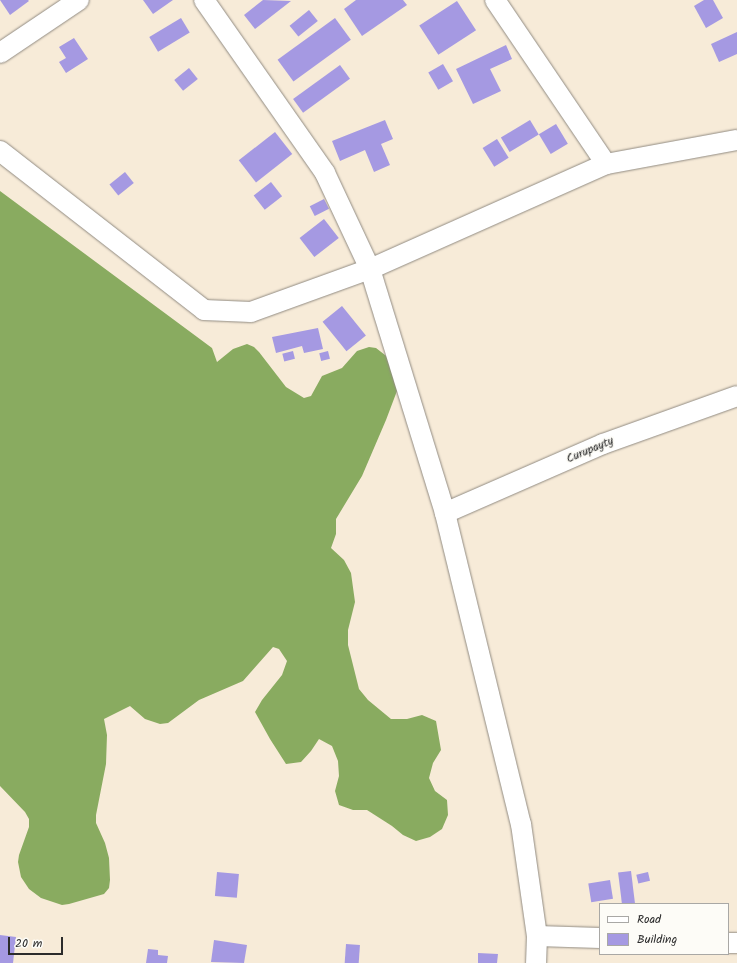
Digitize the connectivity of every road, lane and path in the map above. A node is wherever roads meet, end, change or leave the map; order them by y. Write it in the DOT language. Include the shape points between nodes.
graph roads {
  1 [pos="79,0"];
  2 [pos="204,0"];
  3 [pos="495,0"];
  4 [pos="0,53"];
  5 [pos="737,140"];
  6 [pos="0,151"];
  7 [pos="606,164"];
  8 [pos="370,269"];
  9 [pos="737,396"];
  10 [pos="445,513"];
  11 [pos="537,936"];
  12 [pos="599,938"];
  13 [pos="536,963"];
  1 -- 4 [label="street"];
  2 -- 8 [label="street" via="325,173"];
  3 -- 7 [label="street"];
  5 -- 7 [label="street"];
  6 -- 8 [label="street" via="204,310 251,312"];
  7 -- 8 [label="street"];
  8 -- 10 [label="street"];
  9 -- 10 [label="street, Curupayty" via="603,444"];
  10 -- 11 [label="street" via="521,824"];
  11 -- 12 [label="street"];
  11 -- 13 [label="street"];
}
